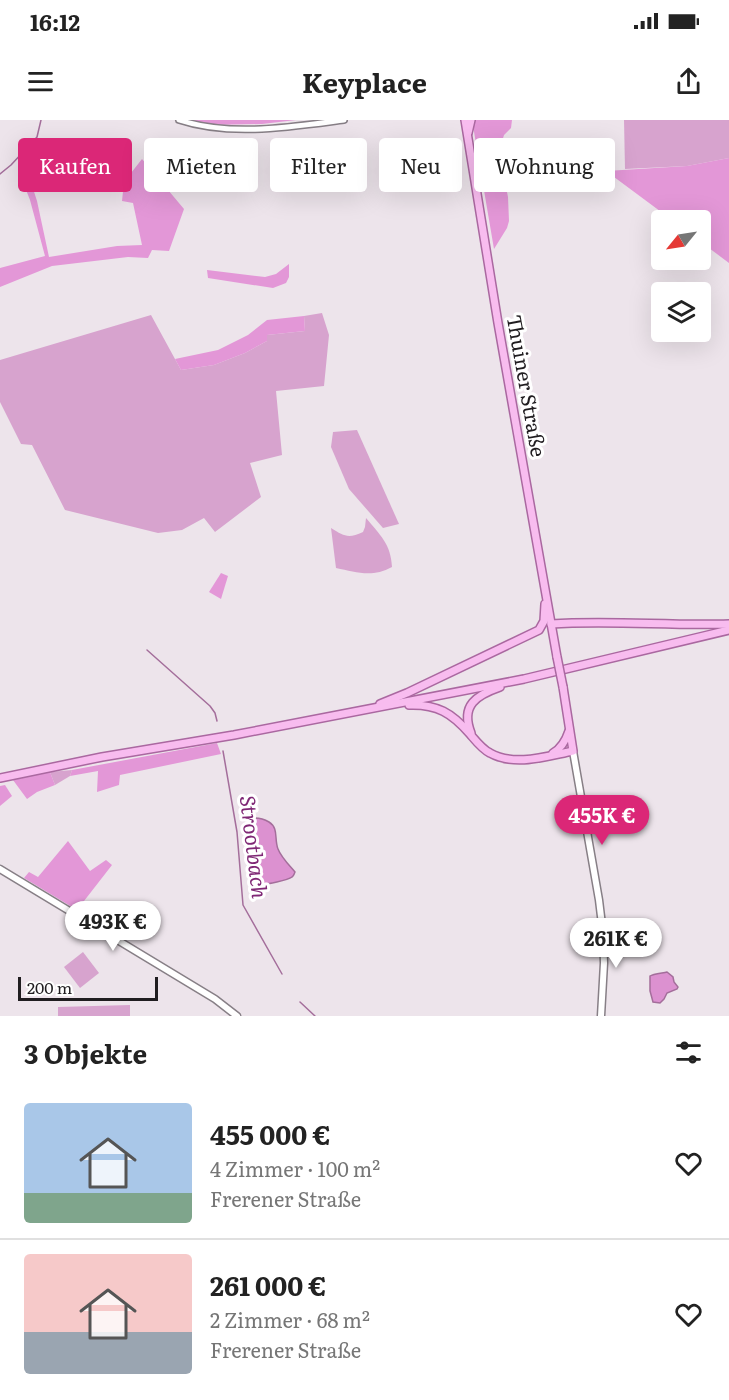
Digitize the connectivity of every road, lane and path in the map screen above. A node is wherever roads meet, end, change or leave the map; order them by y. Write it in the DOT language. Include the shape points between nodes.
graph roads {
  1 [pos="179,120"];
  2 [pos="344,120"];
  3 [pos="465,120"];
  4 [pos="471,120"];
  5 [pos="467,135"];
  6 [pos="546,598"];
  7 [pos="551,624"];
  8 [pos="729,624"];
  9 [pos="539,630"];
  10 [pos="729,630"];
  11 [pos="553,634"];
  12 [pos="524,679"];
  13 [pos="388,706"];
  14 [pos="358,712"];
  15 [pos="569,728"];
  16 [pos="473,738"];
  17 [pos="573,751"];
  18 [pos="548,756"];
  19 [pos="0,777"];
  20 [pos="0,869"];
  21 [pos="237,1016"];
  22 [pos="601,1016"];
  1 -- 2 [label="street" via="209,128 244,129"];
  3 -- 5 [label="main road, Thuiner Straße"];
  4 -- 5 [label="main road"];
  5 -- 6 [label="main road, Thuiner Straße"];
  6 -- 7 [label="main road, Thuiner Straße"];
  6 -- 9 [label="main road"];
  7 -- 8 [label="main road"];
  7 -- 11 [label="main road, Thuiner Straße"];
  9 -- 11 [label="main road"];
  9 -- 14 [label="main road"];
  10 -- 12 [label="main road"];
  11 -- 15 [label="main road, Thuiner Straße, bridge"];
  12 -- 13 [label="main road"];
  12 -- 16 [label="main road" via="476,698 468,718"];
  13 -- 14 [label="main road"];
  13 -- 16 [label="main road" via="437,708 456,718"];
  14 -- 19 [label="main road"];
  15 -- 17 [label="main road, Thuiner Straße"];
  15 -- 18 [label="main road" via="561,747"];
  16 -- 18 [label="main road" via="490,754 501,757 526,760"];
  17 -- 18 [label="main road"];
  17 -- 22 [label="main road" via="603,933"];
  20 -- 21 [label="main road"];
}
